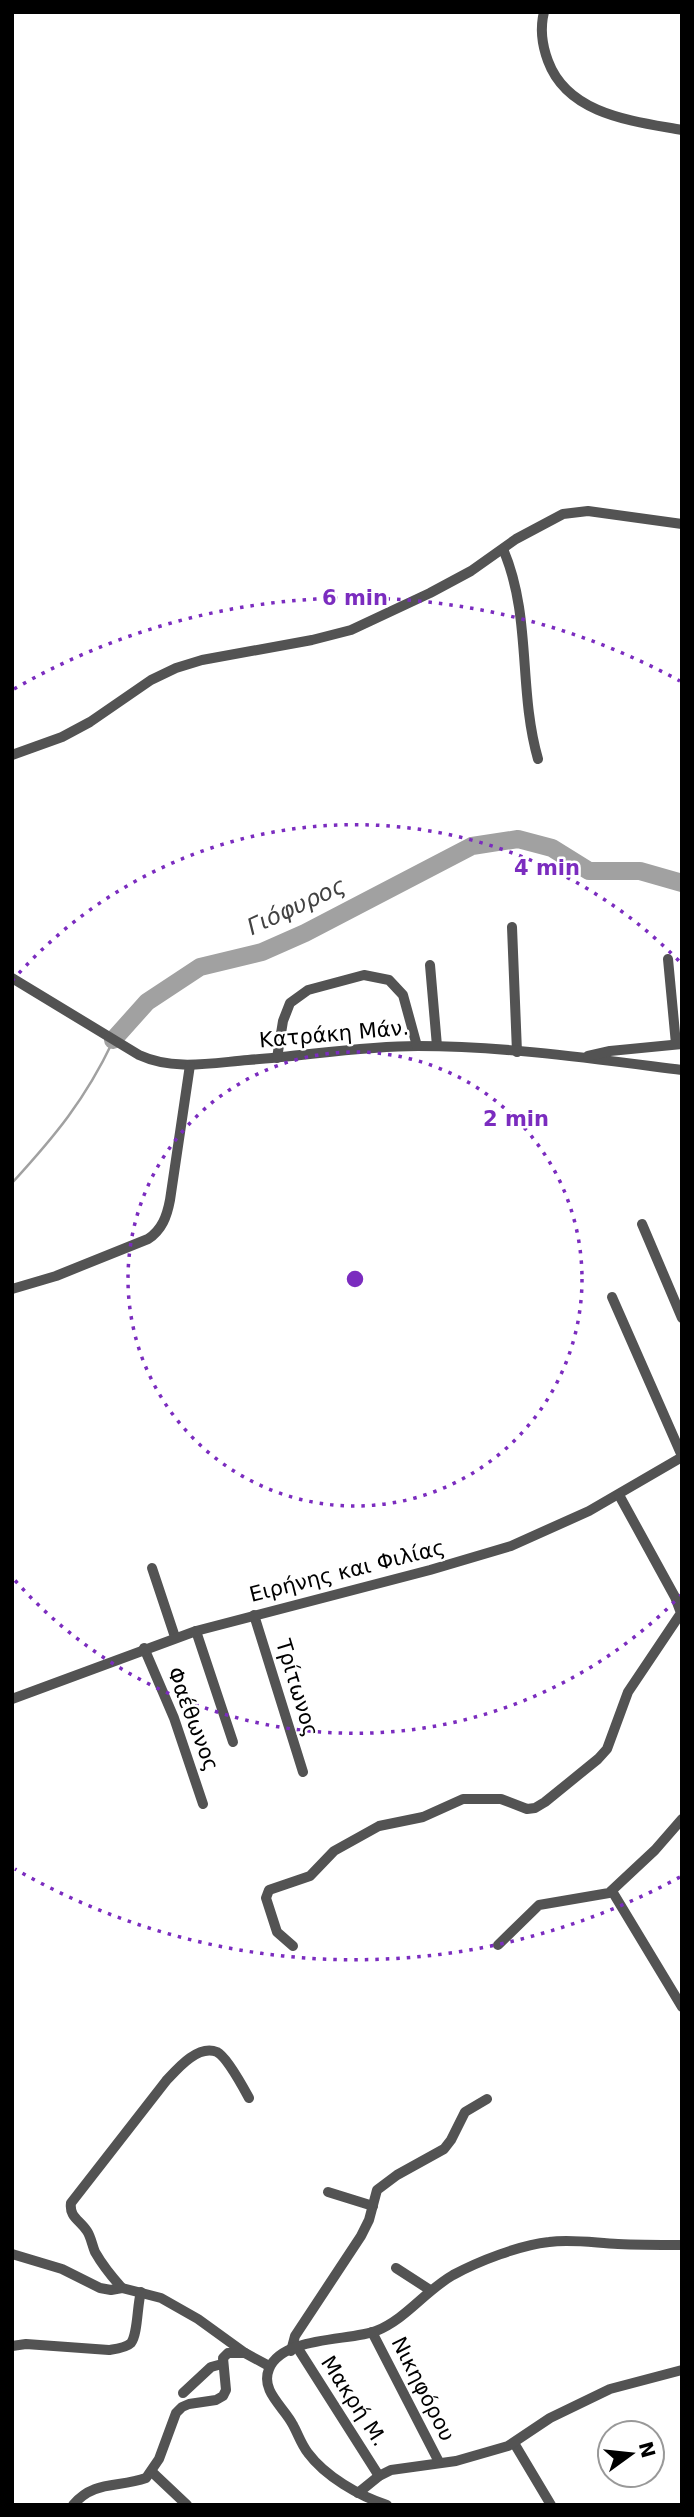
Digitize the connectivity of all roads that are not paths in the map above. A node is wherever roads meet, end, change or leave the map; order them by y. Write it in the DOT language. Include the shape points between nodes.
graph roads {
  1 [pos="544,12"];
  2 [pos="682,130"];
  3 [pos="682,524"];
  4 [pos="503,549"];
  5 [pos="12,755"];
  6 [pos="538,759"];
  7 [pos="512,927"];
  8 [pos="668,959"];
  9 [pos="430,965"];
  10 [pos="12,978"];
  11 [pos="679,1044"];
  12 [pos="417,1046"];
  13 [pos="437,1046"];
  14 [pos="517,1052"];
  15 [pos="277,1058"];
  16 [pos="582,1058"];
  17 [pos="190,1065"];
  18 [pos="682,1070"];
  19 [pos="642,1224"];
  20 [pos="12,1289"];
  21 [pos="612,1297"];
  22 [pos="682,1318"];
  23 [pos="682,1457"];
  24 [pos="619,1495"];
  25 [pos="152,1568"];
  26 [pos="254,1615"];
  27 [pos="196,1630"];
  28 [pos="175,1637"];
  29 [pos="144,1648"];
  30 [pos="12,1699"];
  31 [pos="233,1742"];
  32 [pos="303,1772"];
  33 [pos="203,1804"];
  34 [pos="682,1819"];
  35 [pos="612,1891"];
  36 [pos="498,1945"];
  37 [pos="293,1946"];
  38 [pos="682,2007"];
  39 [pos="249,2098"];
  40 [pos="487,2099"];
  41 [pos="328,2192"];
  42 [pos="373,2206"];
  43 [pos="682,2245"];
  44 [pos="12,2254"];
  45 [pos="396,2268"];
  46 [pos="122,2288"];
  47 [pos="430,2290"];
  48 [pos="141,2292"];
  49 [pos="372,2332"];
  50 [pos="12,2346"];
  51 [pos="294,2349"];
  52 [pos="245,2353"];
  53 [pos="222,2364"];
  54 [pos="270,2366"];
  55 [pos="682,2370"];
  56 [pos="183,2393"];
  57 [pos="514,2444"];
  58 [pos="439,2462"];
  59 [pos="152,2472"];
  60 [pos="379,2476"];
  61 [pos="358,2493"];
  62 [pos="73,2505"];
  63 [pos="187,2505"];
  64 [pos="387,2505"];
  65 [pos="551,2505"];
  1 -- 2 [label="street" via="546,56 574,96 603,112"];
  3 -- 4 [label="street" via="588,511 556,517"];
  4 -- 5 [label="street" via="430,593 351,630 176,668 62,737"];
  4 -- 6 [label="street" via="519,603 531,736"];
  7 -- 14 [label="street"];
  8 -- 11 [label="street"];
  9 -- 13 [label="street"];
  10 -- 17 [label="street, Κατράκη Μάν." via="139,1055 161,1063"];
  11 -- 16 [label="street"];
  12 -- 13 [label="street, Κατράκη Μάν."];
  12 -- 15 [label="street, Κατράκη Μάν."];
  12 -- 15 [label="street" via="403,995 389,980 364,975 308,990 290,1003"];
  13 -- 14 [label="street, Κατράκη Μάν."];
  14 -- 16 [label="street, Κατράκη Μάν."];
  15 -- 17 [label="street, Κατράκη Μάν."];
  16 -- 18 [label="street, Κατράκη Μάν."];
  17 -- 20 [label="street" via="170,1200 158,1231 148,1239"];
  19 -- 22 [label="street"];
  21 -- 23 [label="street"];
  23 -- 24 [label="street, Ειρήνης και Φιλίας"];
  24 -- 26 [label="street, Ειρήνης και Φιλίας" via="495,1552"];
  24 -- 37 [label="street" via="681,1613 628,1692 607,1749 535,1808 501,1799 463,1799 423,1817 361,1834 334,1851 310,1876 269,1890 266,1898 275,1927"];
  25 -- 28 [label="street"];
  26 -- 27 [label="street, Ειρήνης και Φιλίας"];
  26 -- 32 [label="street, Τρίτωνος"];
  27 -- 28 [label="street, Ειρήνης και Φιλίας"];
  27 -- 31 [label="street"];
  28 -- 29 [label="street, Ειρήνης και Φιλίας"];
  29 -- 30 [label="street, Ειρήνης και Φιλίας"];
  29 -- 33 [label="street, Φαέθωνος"];
  34 -- 35 [label="street"];
  35 -- 36 [label="street" via="539,1905"];
  35 -- 38 [label="street"];
  39 -- 46 [label="street" via="217,2052 194,2056 166,2081 71,2203 73,2217 87,2231 106,2269"];
  40 -- 42 [label="street" via="465,2112 443,2149 380,2188"];
  41 -- 42 [label="street"];
  42 -- 51 [label="street" via="361,2236 295,2336"];
  43 -- 47 [label="street" via="546,2242 468,2268"];
  44 -- 46 [label="street" via="62,2269 100,2288"];
  45 -- 47 [label="street"];
  46 -- 48 [label="street"];
  47 -- 49 [label="street" via="404,2315"];
  48 -- 50 [label="street" via="134,2334 122,2348"];
  48 -- 52 [label="street" via="169,2302"];
  49 -- 51 [label="street" via="321,2339"];
  49 -- 58 [label="street, Νικηφόρου"];
  51 -- 54 [label="street"];
  51 -- 60 [label="street, Μακρή Μ."];
  52 -- 53 [label="street" via="228,2353"];
  52 -- 54 [label="street"];
  53 -- 56 [label="street" via="211,2367"];
  53 -- 59 [label="street" via="223,2396 189,2404 176,2413"];
  54 -- 61 [label="street" via="270,2391 305,2449"];
  55 -- 57 [label="street" via="610,2389 551,2418"];
  57 -- 58 [label="street"];
  57 -- 65 [label="street"];
  58 -- 60 [label="street"];
  59 -- 62 [label="street" via="138,2481 97,2487 83,2493"];
  59 -- 63 [label="street"];
  60 -- 61 [label="street"];
  61 -- 64 [label="street"];
}
